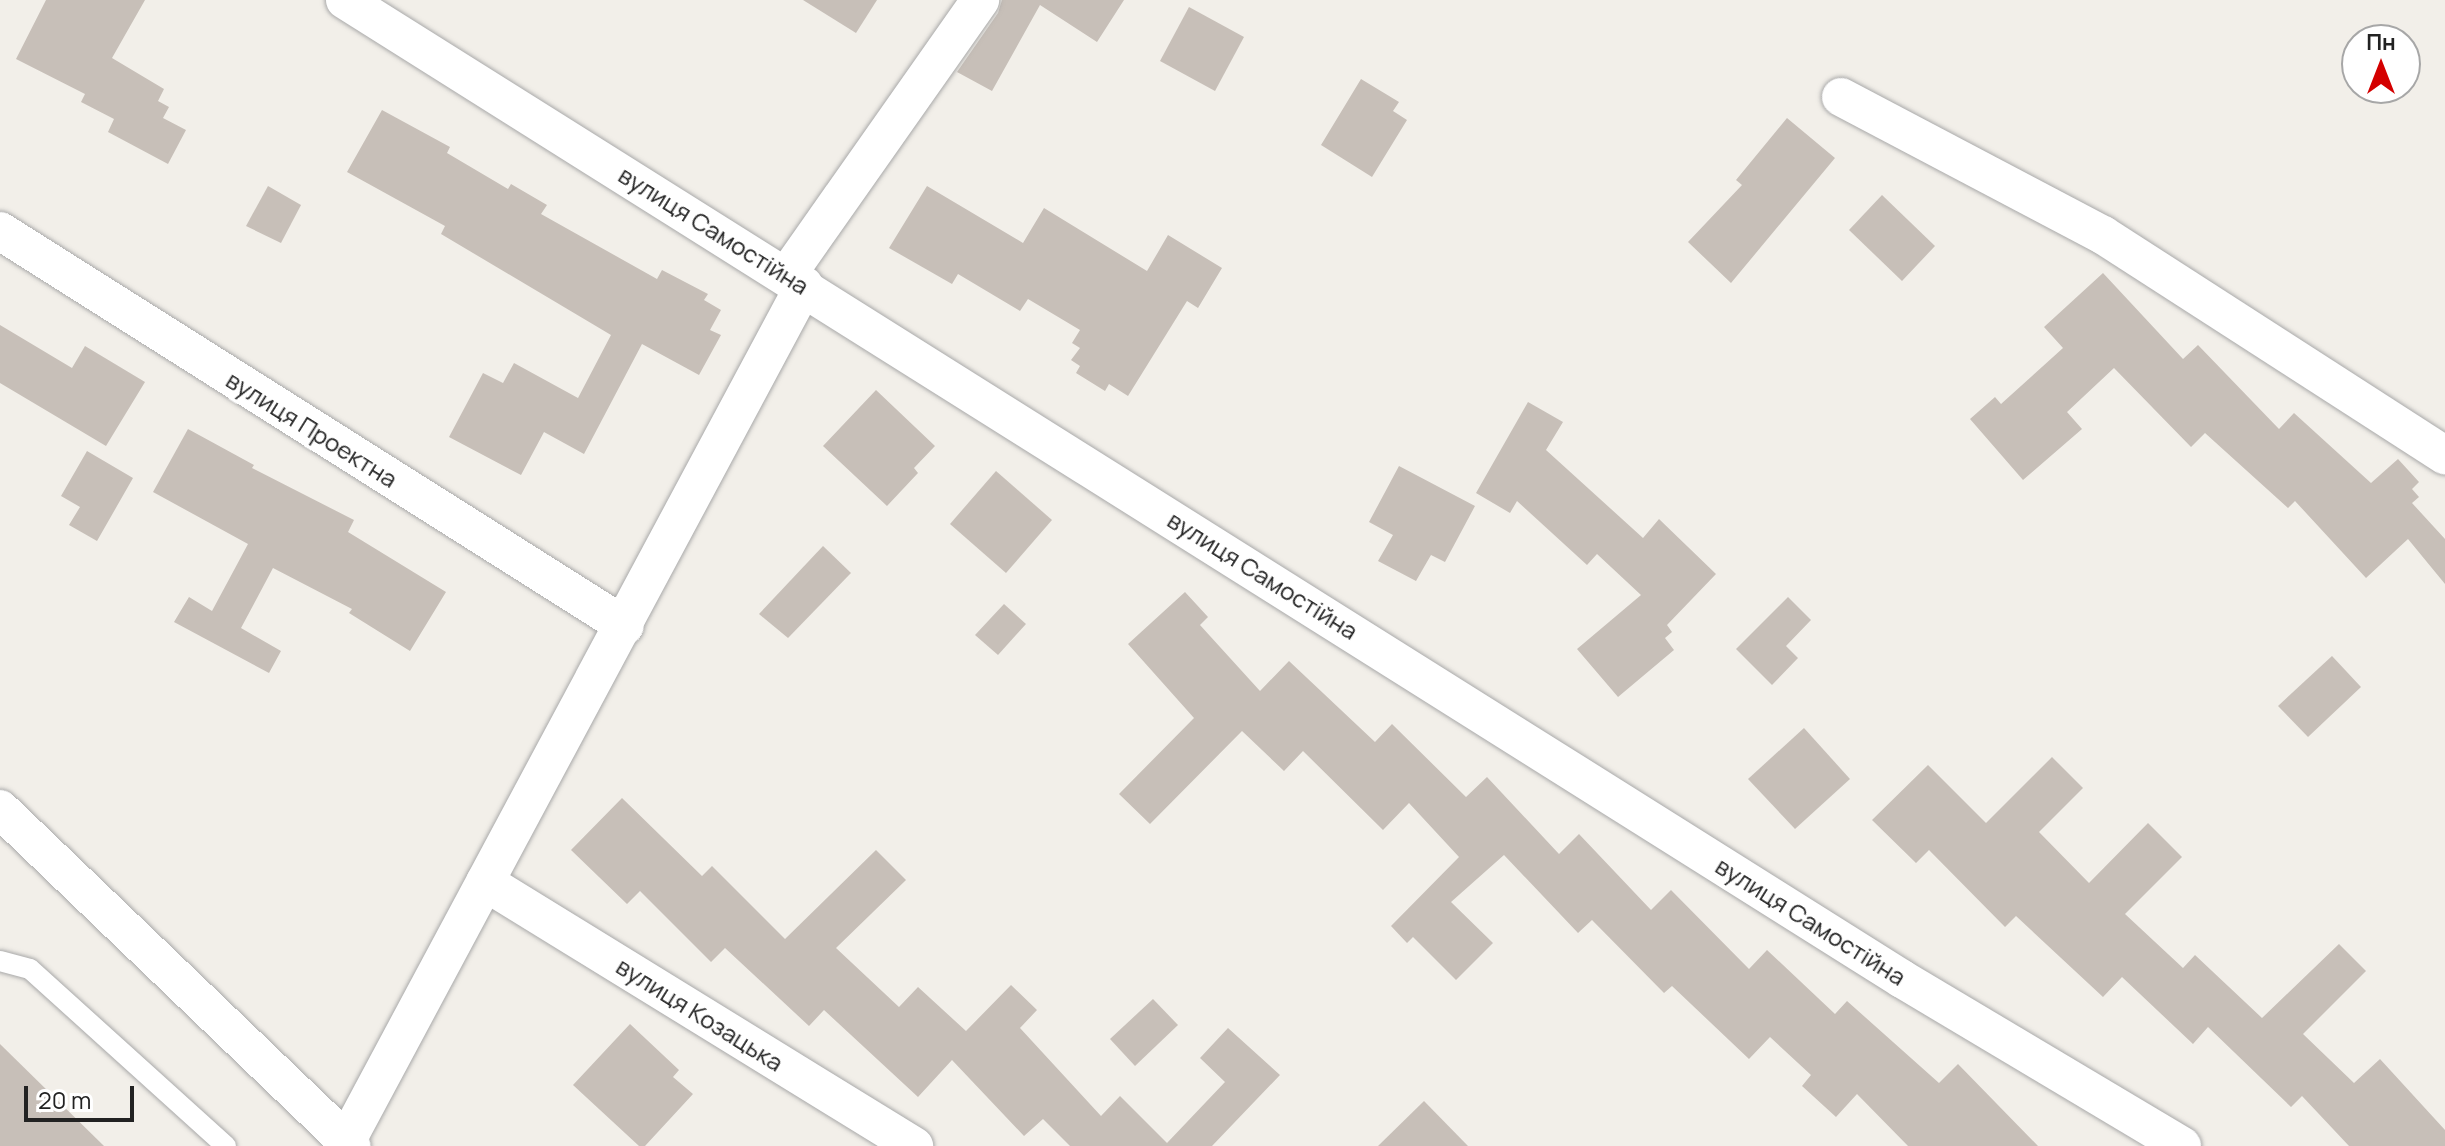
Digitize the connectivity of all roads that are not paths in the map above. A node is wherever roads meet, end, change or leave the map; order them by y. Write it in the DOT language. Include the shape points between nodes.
graph roads {
  1 [pos="345,0"];
  2 [pos="980,0"];
  3 [pos="1841,97"];
  4 [pos="0,231"];
  5 [pos="796,280"];
  6 [pos="2445,455"];
  7 [pos="625,626"];
  8 [pos="0,809"];
  9 [pos="485,882"];
  10 [pos="0,961"];
  11 [pos="349,1143"];
  12 [pos="226,1146"];
  13 [pos="914,1146"];
  14 [pos="2182,1146"];
  1 -- 5 [label="street, вулиця Самостійна"];
  2 -- 5 [label="street"];
  3 -- 6 [label="street" via="2103,235"];
  4 -- 7 [label="street, вулиця Проектна"];
  5 -- 7 [label="street"];
  5 -- 14 [label="street, вулиця Самостійна" via="1902,979"];
  7 -- 9 [label="street"];
  8 -- 11 [label="street"];
  9 -- 11 [label="street"];
  9 -- 13 [label="street, вулиця Козацька"];
  10 -- 12 [label="lane" via="30,969"];
}
